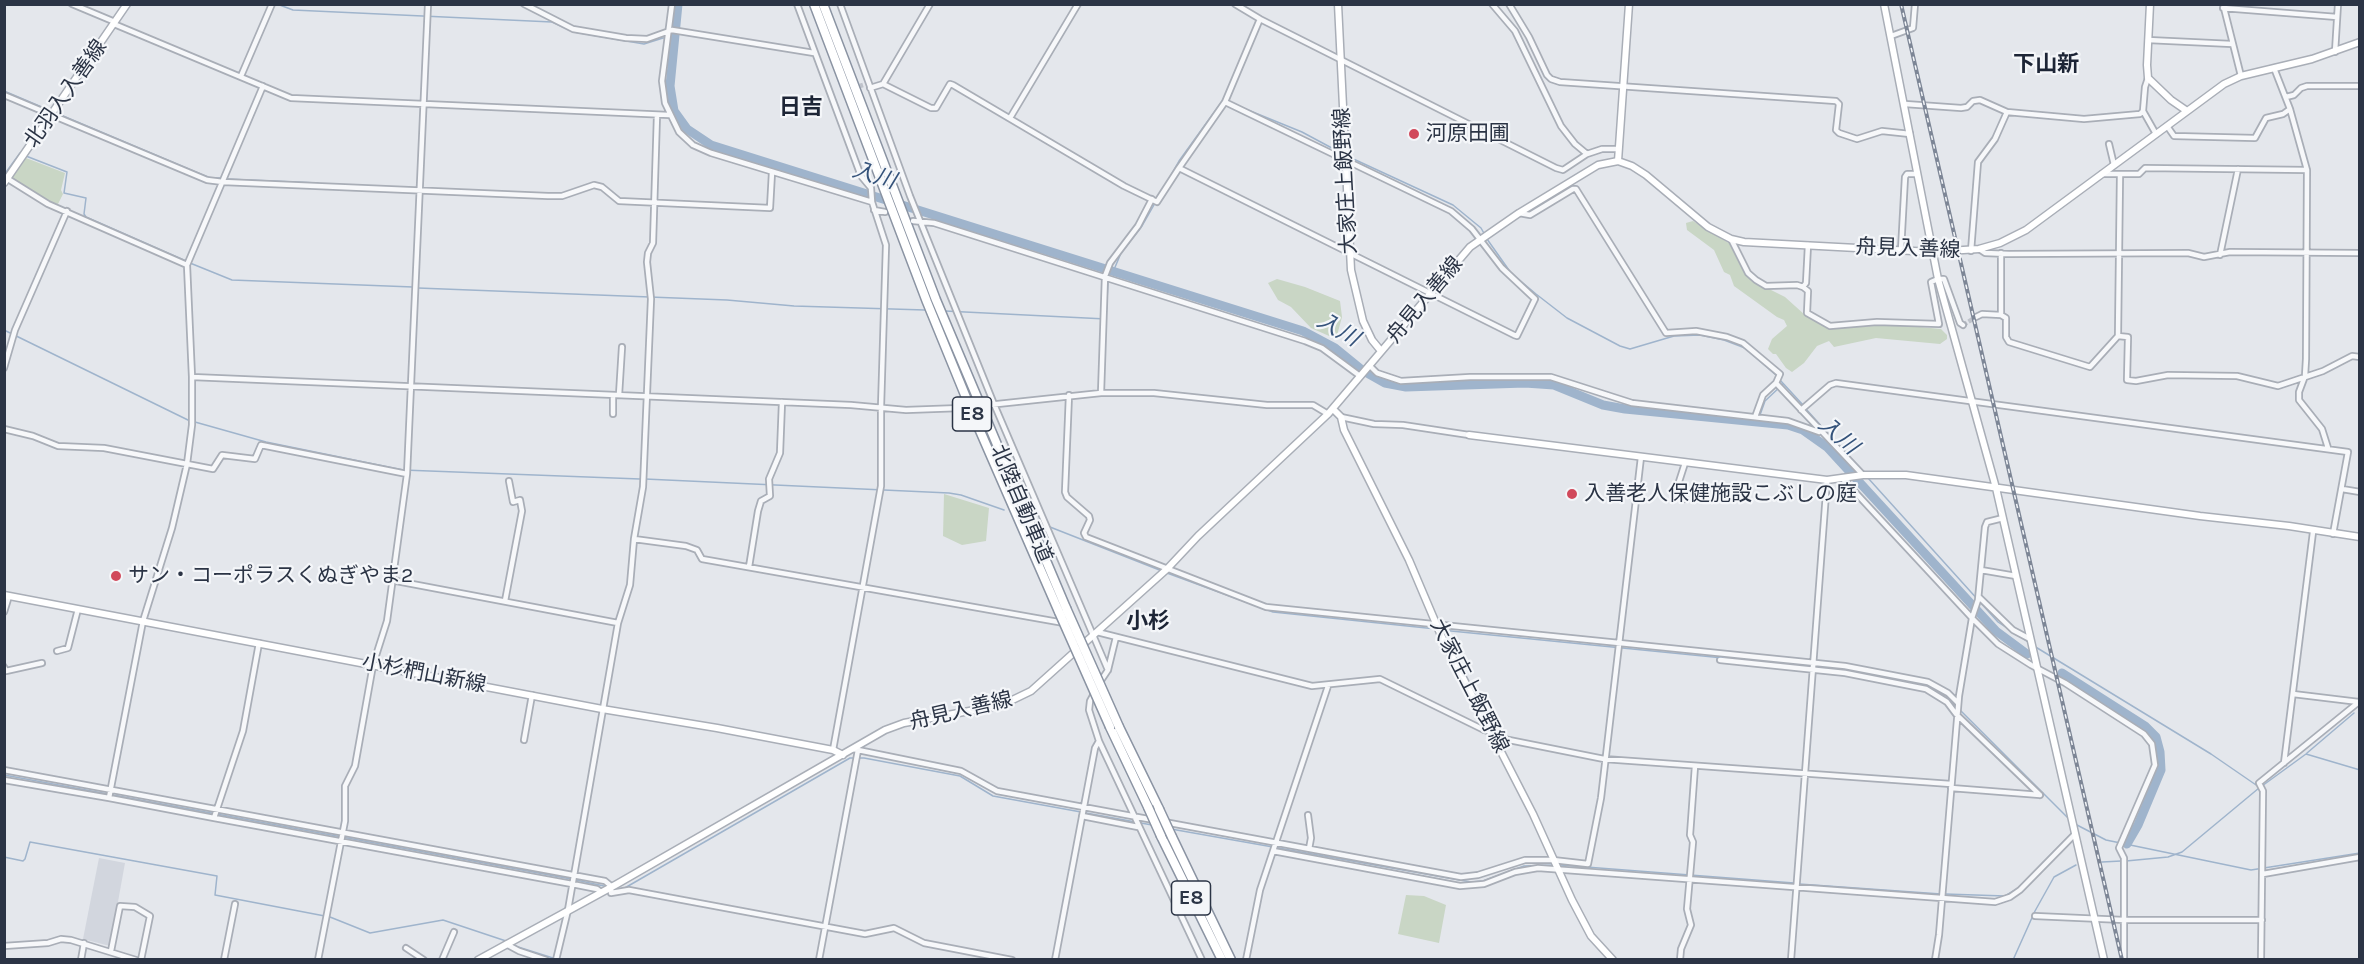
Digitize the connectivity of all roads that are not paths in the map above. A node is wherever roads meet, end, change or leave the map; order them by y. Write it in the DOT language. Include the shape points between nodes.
graph roads {
  1 [pos="72,4"];
  2 [pos="127,4"];
  3 [pos="272,4"];
  4 [pos="428,4"];
  5 [pos="524,4"];
  6 [pos="672,4"];
  7 [pos="797,4"];
  8 [pos="814,4"];
  9 [pos="824,4"];
  10 [pos="840,4"];
  11 [pos="930,4"];
  12 [pos="1078,4"];
  13 [pos="1235,4"];
  14 [pos="1338,4"];
  15 [pos="1492,4"];
  16 [pos="1509,4"];
  17 [pos="1629,4"];
  18 [pos="1884,4"];
  19 [pos="1914,4"];
  20 [pos="2150,4"];
  21 [pos="2338,4"];
  22 [pos="2223,6"];
  23 [pos="2337,17"];
  24 [pos="1260,20"];
  25 [pos="115,23"];
  26 [pos="670,32"];
  27 [pos="1891,36"];
  28 [pos="2148,40"];
  29 [pos="2360,42"];
  30 [pos="2232,44"];
  31 [pos="2335,52"];
  32 [pos="814,53"];
  33 [pos="1341,59"];
  34 [pos="2274,68"];
  35 [pos="241,76"];
  36 [pos="2241,76"];
  37 [pos="2148,78"];
  38 [pos="883,84"];
  39 [pos="867,85"];
  40 [pos="1623,85"];
  41 [pos="262,86"];
  42 [pos="2360,86"];
  43 [pos="837,93"];
  44 [pos="4,95"];
  45 [pos="830,95"];
  46 [pos="2286,97"];
  47 [pos="1225,102"];
  48 [pos="424,104"];
  49 [pos="1905,104"];
  50 [pos="2290,109"];
  51 [pos="2143,111"];
  52 [pos="2187,111"];
  53 [pos="2007,112"];
  54 [pos="51,115"];
  55 [pos="657,115"];
  56 [pos="669,116"];
  57 [pos="1010,118"];
  58 [pos="2167,126"];
  59 [pos="1910,134"];
  60 [pos="2156,134"];
  61 [pos="2109,144"];
  62 [pos="1618,150"];
  63 [pos="1587,154"];
  64 [pos="1345,161"];
  65 [pos="1618,161"];
  66 [pos="2114,165"];
  67 [pos="1179,168"];
  68 [pos="2238,169"];
  69 [pos="2307,170"];
  70 [pos="772,172"];
  71 [pos="1917,174"];
  72 [pos="2102,174"];
  73 [pos="2120,175"];
  74 [pos="6,181"];
  75 [pos="223,182"];
  76 [pos="420,191"];
  77 [pos="893,193"];
  78 [pos="910,196"];
  79 [pos="1152,199"];
  80 [pos="872,202"];
  81 [pos="655,203"];
  82 [pos="874,210"];
  83 [pos="67,211"];
  84 [pos="888,213"];
  85 [pos="1519,213"];
  86 [pos="919,218"];
  87 [pos="913,221"];
  88 [pos="1480,239"];
  89 [pos="1731,239"];
  90 [pos="1808,245"];
  91 [pos="1979,249"];
  92 [pos="1901,250"];
  93 [pos="1971,251"];
  94 [pos="1932,252"];
  95 [pos="2308,252"];
  96 [pos="2001,253"];
  97 [pos="2120,253"];
  98 [pos="2360,253"];
  99 [pos="1350,254"];
  100 [pos="2220,255"];
  101 [pos="187,265"];
  102 [pos="1105,276"];
  103 [pos="1938,279"];
  104 [pos="1803,287"];
  105 [pos="1431,294"];
  106 [pos="2001,315"];
  107 [pos="1976,317"];
  108 [pos="1963,325"];
  109 [pos="2118,336"];
  110 [pos="622,347"];
  111 [pos="1381,351"];
  112 [pos="2360,357"];
  113 [pos="1369,366"];
  114 [pos="4,368"];
  115 [pos="1360,376"];
  116 [pos="2305,376"];
  117 [pos="192,377"];
  118 [pos="1776,383"];
  119 [pos="412,386"];
  120 [pos="1101,393"];
  121 [pos="616,395"];
  122 [pos="1070,395"];
  123 [pos="647,397"];
  124 [pos="782,402"];
  125 [pos="1973,402"];
  126 [pos="994,404"];
  127 [pos="988,405"];
  128 [pos="881,407"];
  129 [pos="961,408"];
  130 [pos="1802,410"];
  131 [pos="1331,411"];
  132 [pos="613,414"];
  133 [pos="1341,417"];
  134 [pos="1755,417"];
  135 [pos="4,429"];
  136 [pos="1821,432"];
  137 [pos="1469,435"];
  138 [pos="2328,448"];
  139 [pos="1641,457"];
  140 [pos="1685,463"];
  141 [pos="187,464"];
  142 [pos="407,474"];
  143 [pos="1861,475"];
  144 [pos="1844,478"];
  145 [pos="1827,480"];
  146 [pos="509,481"];
  147 [pos="1996,488"];
  148 [pos="2342,489"];
  149 [pos="2360,492"];
  150 [pos="1684,499"];
  151 [pos="2003,518"];
  152 [pos="2313,531"];
  153 [pos="2333,534"];
  154 [pos="2360,537"];
  155 [pos="634,539"];
  156 [pos="749,567"];
  157 [pos="1167,569"];
  158 [pos="1981,570"];
  159 [pos="2016,576"];
  160 [pos="391,580"];
  161 [pos="862,586"];
  162 [pos="7,595"];
  163 [pos="1978,598"];
  164 [pos="505,601"];
  165 [pos="78,609"];
  166 [pos="1062,610"];
  167 [pos="4,612"];
  168 [pos="1086,615"];
  169 [pos="1972,616"];
  170 [pos="143,621"];
  171 [pos="618,622"];
  172 [pos="1438,628"];
  173 [pos="1096,634"];
  174 [pos="1116,637"];
  175 [pos="2030,639"];
  176 [pos="259,643"];
  177 [pos="1617,643"];
  178 [pos="57,651"];
  179 [pos="1720,660"];
  180 [pos="1813,662"];
  181 [pos="42,663"];
  182 [pos="373,664"];
  183 [pos="4,667"];
  184 [pos="2037,669"];
  185 [pos="1108,670"];
  186 [pos="1813,671"];
  187 [pos="1328,686"];
  188 [pos="2293,694"];
  189 [pos="532,695"];
  190 [pos="2359,701"];
  191 [pos="1958,704"];
  192 [pos="602,709"];
  193 [pos="1956,714"];
  194 [pos="1115,727"];
  195 [pos="1492,734"];
  196 [pos="524,740"];
  197 [pos="1099,741"];
  198 [pos="832,750"];
  199 [pos="855,750"];
  200 [pos="843,754"];
  201 [pos="1604,759"];
  202 [pos="2284,763"];
  203 [pos="1695,766"];
  204 [pos="4,770"];
  205 [pos="1805,774"];
  206 [pos="4,780"];
  207 [pos="1951,786"];
  208 [pos="111,790"];
  209 [pos="110,798"];
  210 [pos="1084,808"];
  211 [pos="216,809"];
  212 [pos="1308,815"];
  213 [pos="1082,816"];
  214 [pos="1134,817"];
  215 [pos="214,818"];
  216 [pos="1138,827"];
  217 [pos="342,832"];
  218 [pos="2075,834"];
  219 [pos="341,840"];
  220 [pos="1275,843"];
  221 [pos="1309,849"];
  222 [pos="1273,851"];
  223 [pos="2360,857"];
  224 [pos="1556,864"];
  225 [pos="1588,864"];
  226 [pos="1587,872"];
  227 [pos="2263,874"];
  228 [pos="1689,879"];
  229 [pos="573,880"];
  230 [pos="611,886"];
  231 [pos="1797,887"];
  232 [pos="601,892"];
  233 [pos="1942,898"];
  234 [pos="235,904"];
  235 [pos="568,910"];
  236 [pos="2035,916"];
  237 [pos="2095,919"];
  238 [pos="2124,920"];
  239 [pos="2262,920"];
  240 [pos="825,926"];
  241 [pos="454,932"];
  242 [pos="84,943"];
  243 [pos="506,944"];
  244 [pos="4,946"];
  245 [pos="406,948"];
  246 [pos="111,951"];
  247 [pos="81,960"];
  248 [pos="136,960"];
  249 [pos="141,960"];
  250 [pos="224,960"];
  251 [pos="318,960"];
  252 [pos="424,960"];
  253 [pos="442,960"];
  254 [pos="478,960"];
  255 [pos="546,960"];
  256 [pos="556,960"];
  257 [pos="819,960"];
  258 [pos="1012,960"];
  259 [pos="1055,960"];
  260 [pos="1202,960"];
  261 [pos="1222,960"];
  262 [pos="1231,960"];
  263 [pos="1246,960"];
  264 [pos="1613,960"];
  265 [pos="1680,960"];
  266 [pos="1791,960"];
  267 [pos="1935,960"];
  268 [pos="2104,960"];
  269 [pos="2124,960"];
  270 [pos="2261,960"];
  1 -- 25 [label="street"];
  2 -- 25 [label="main road, 北羽入入善線"];
  3 -- 35 [label="street"];
  4 -- 48 [label="street"];
  5 -- 26 [label="street" via="573,29 640,40"];
  6 -- 26 [label="street"];
  7 -- 32 [label="street"];
  8 -- 77 [label="highway, 北陸自動車道 / E8"];
  9 -- 77 [label="highway, 北陸自動車道 / E8"];
  10 -- 39 [label="street"];
  11 -- 38 [label="street"];
  12 -- 57 [label="street"];
  13 -- 24 [label="street"];
  14 -- 33 [label="main road, 大家庄上飯野線"];
  15 -- 63 [label="street" via="1515,31 1561,126"];
  16 -- 40 [label="street" via="1551,79"];
  17 -- 40 [label="main road"];
  18 -- 27 [label="main road"];
  19 -- 27 [label="street" via="1913,28"];
  20 -- 28 [label="main road"];
  21 -- 23 [label="street"];
  22 -- 23 [label="street"];
  22 -- 30 [label="street"];
  23 -- 31 [label="street"];
  24 -- 33 [label="street"];
  24 -- 47 [label="street"];
  25 -- 35 [label="street"];
  25 -- 54 [label="main road, 北羽入入善線"];
  26 -- 32 [label="street"];
  26 -- 56 [label="street" via="662,81"];
  27 -- 49 [label="main road"];
  28 -- 30 [label="street"];
  28 -- 37 [label="main road"];
  29 -- 31 [label="main road, 舟見入善線"];
  30 -- 36 [label="street"];
  31 -- 34 [label="main road, 舟見入善線"];
  32 -- 45 [label="street"];
  33 -- 63 [label="street" via="1556,168 1563,170"];
  33 -- 64 [label="main road, 大家庄上飯野線"];
  34 -- 36 [label="main road, 舟見入善線"];
  34 -- 46 [label="street"];
  35 -- 41 [label="street"];
  36 -- 52 [label="main road, 舟見入善線" via="2223,84"];
  37 -- 51 [label="street"];
  37 -- 52 [label="main road"];
  38 -- 39 [label="street"];
  38 -- 57 [label="street" via="931,108 936,108 950,84"];
  39 -- 78 [label="street"];
  40 -- 59 [label="street" via="1836,102 1839,133 1857,139 1882,131"];
  40 -- 62 [label="main road"];
  41 -- 48 [label="street" via="291,98"];
  41 -- 75 [label="street"];
  42 -- 46 [label="street" via="2307,86"];
  43 -- 45 [label="street"];
  44 -- 54 [label="street"];
  45 -- 80 [label="street" via="861,176 872,185"];
  46 -- 50 [label="street"];
  47 -- 64 [label="street"];
  47 -- 67 [label="street"];
  48 -- 55 [label="street"];
  48 -- 76 [label="street"];
  49 -- 53 [label="street" via="1962,108 1980,100"];
  49 -- 59 [label="main road"];
  50 -- 58 [label="street" via="2266,118 2255,138 2174,136"];
  50 -- 69 [label="street"];
  51 -- 53 [label="street" via="2084,119"];
  51 -- 60 [label="street"];
  52 -- 58 [label="main road, 舟見入善線"];
  53 -- 93 [label="street" via="1995,139 1978,162"];
  54 -- 74 [label="main road, 北羽入入善線"];
  54 -- 75 [label="street" via="207,180"];
  55 -- 56 [label="street"];
  55 -- 81 [label="street"];
  56 -- 70 [label="street" via="693,145"];
  57 -- 79 [label="street"];
  58 -- 60 [label="main road, 舟見入善線"];
  59 -- 71 [label="main road"];
  60 -- 66 [label="main road, 舟見入善線"];
  61 -- 66 [label="street"];
  62 -- 63 [label="street" via="1602,149"];
  62 -- 65 [label="main road"];
  64 -- 88 [label="street" via="1451,211"];
  64 -- 99 [label="main road, 大家庄上飯野線"];
  65 -- 85 [label="main road, 舟見入善線" via="1598,165"];
  65 -- 89 [label="main road, 舟見入善線" via="1646,175 1707,227"];
  66 -- 72 [label="main road, 舟見入善線"];
  67 -- 79 [label="street" via="1157,202"];
  67 -- 99 [label="street"];
  68 -- 69 [label="street"];
  68 -- 73 [label="street" via="2145,168 2139,174"];
  68 -- 100 [label="street"];
  69 -- 95 [label="street"];
  70 -- 80 [label="street"];
  70 -- 81 [label="street" via="770,208"];
  71 -- 92 [label="street" via="1905,177"];
  71 -- 94 [label="main road"];
  72 -- 73 [label="street"];
  72 -- 91 [label="main road, 舟見入善線" via="2026,230"];
  73 -- 97 [label="street"];
  74 -- 83 [label="street"];
  75 -- 76 [label="street"];
  75 -- 101 [label="street"];
  76 -- 81 [label="street" via="562,196 594,185 619,201"];
  76 -- 119 [label="street"];
  77 -- 78 [label="street"];
  77 -- 84 [label="highway, 北陸自動車道 / E8"];
  77 -- 166 [label="highway, 北陸自動車道 / E8"];
  78 -- 86 [label="street"];
  79 -- 102 [label="street"];
  80 -- 82 [label="street"];
  81 -- 123 [label="street" via="653,243 647,261 651,299"];
  82 -- 84 [label="street"];
  82 -- 128 [label="street" via="887,252"];
  83 -- 101 [label="street"];
  83 -- 114 [label="street" via="15,330"];
  84 -- 166 [label="highway, 北陸自動車道 / E8" via="978,428"];
  85 -- 88 [label="main road, 舟見入善線"];
  85 -- 118 [label="street" via="1530,215 1576,189 1666,333 1696,331 1743,343 1780,374"];
  86 -- 87 [label="street"];
  86 -- 102 [label="street"];
  86 -- 126 [label="street"];
  88 -- 105 [label="main road, 舟見入善線"];
  88 -- 105 [label="street" via="1535,299 1517,336"];
  89 -- 90 [label="main road, 舟見入善線"];
  89 -- 104 [label="street" via="1756,280 1766,286"];
  90 -- 92 [label="main road, 舟見入善線"];
  90 -- 104 [label="street"];
  91 -- 93 [label="main road, 舟見入善線"];
  91 -- 96 [label="street"];
  92 -- 94 [label="main road, 舟見入善線"];
  93 -- 94 [label="main road, 舟見入善線"];
  94 -- 103 [label="main road"];
  95 -- 98 [label="street"];
  95 -- 100 [label="street"];
  95 -- 116 [label="street"];
  96 -- 97 [label="street"];
  96 -- 106 [label="street"];
  97 -- 100 [label="street"];
  97 -- 109 [label="street"];
  99 -- 105 [label="street"];
  99 -- 111 [label="main road, 大家庄上飯野線" via="1363,321"];
  101 -- 117 [label="street"];
  102 -- 115 [label="street" via="1305,340"];
  102 -- 120 [label="street"];
  103 -- 104 [label="street" via="1931,282 1939,324 1877,322 1830,326 1807,313 1808,291"];
  103 -- 108 [label="street" via="1944,279"];
  103 -- 125 [label="main road"];
  105 -- 111 [label="main road, 舟見入善線"];
  106 -- 107 [label="street"];
  106 -- 109 [label="street" via="2006,318 2009,342 2090,367"];
  109 -- 116 [label="street" via="2128,337 2127,380 2168,375 2237,376 2278,386"];
  110 -- 121 [label="street"];
  111 -- 113 [label="main road, 舟見入善線"];
  112 -- 116 [label="street" via="2352,356"];
  113 -- 115 [label="main road, 舟見入善線"];
  113 -- 134 [label="street" via="1401,381 1544,376 1632,403"];
  115 -- 131 [label="main road, 舟見入善線"];
  116 -- 138 [label="street" via="2299,400 2322,429"];
  117 -- 119 [label="street"];
  117 -- 141 [label="street"];
  118 -- 130 [label="street"];
  118 -- 134 [label="street" via="1763,395"];
  119 -- 121 [label="street"];
  119 -- 142 [label="street"];
  120 -- 122 [label="street"];
  120 -- 131 [label="street" via="1313,405"];
  121 -- 123 [label="street"];
  121 -- 132 [label="street"];
  122 -- 126 [label="street"];
  122 -- 157 [label="street" via="1065,492 1089,516 1086,537"];
  123 -- 124 [label="street"];
  123 -- 155 [label="street" via="643,487"];
  124 -- 128 [label="street"];
  124 -- 156 [label="street" via="780,453 769,479 770,496 761,501 758,511"];
  125 -- 130 [label="street" via="1836,383"];
  125 -- 138 [label="street"];
  125 -- 147 [label="main road"];
  126 -- 127 [label="street"];
  126 -- 168 [label="street"];
  128 -- 129 [label="street" via="918,411"];
  128 -- 161 [label="street" via="880,486"];
  130 -- 136 [label="street"];
  131 -- 133 [label="main road, 大家庄上飯野線"];
  131 -- 157 [label="main road, 舟見入善線"];
  133 -- 137 [label="street"];
  133 -- 172 [label="main road, 大家庄上飯野線"];
  134 -- 136 [label="street" via="1788,421"];
  135 -- 141 [label="street" via="58,446 104,448"];
  136 -- 143 [label="street"];
  137 -- 139 [label="main road"];
  138 -- 148 [label="street" via="2348,452"];
  139 -- 140 [label="main road"];
  139 -- 177 [label="street"];
  140 -- 145 [label="main road"];
  140 -- 150 [label="street" via="1676,491"];
  141 -- 142 [label="street" via="213,469 222,454 255,459 261,445"];
  141 -- 170 [label="street"];
  142 -- 160 [label="street"];
  143 -- 144 [label="main road"];
  143 -- 147 [label="main road" via="1906,475"];
  144 -- 145 [label="main road"];
  144 -- 169 [label="street"];
  145 -- 180 [label="street"];
  146 -- 164 [label="street" via="513,502 520,500 522,511"];
  147 -- 151 [label="main road"];
  147 -- 152 [label="main road"];
  148 -- 149 [label="street"];
  148 -- 153 [label="street"];
  151 -- 158 [label="street" via="1987,522"];
  151 -- 159 [label="main road"];
  152 -- 153 [label="main road"];
  152 -- 188 [label="street"];
  153 -- 154 [label="main road"];
  155 -- 156 [label="street" via="686,546 697,550 702,559"];
  155 -- 171 [label="street" via="630,585"];
  156 -- 161 [label="street"];
  157 -- 172 [label="street" via="1266,607"];
  157 -- 173 [label="main road, 舟見入善線"];
  158 -- 159 [label="street"];
  158 -- 163 [label="street"];
  159 -- 175 [label="main road"];
  160 -- 164 [label="street"];
  160 -- 182 [label="street" via="387,621"];
  161 -- 168 [label="street" via="1057,623 1068,624"];
  161 -- 198 [label="street"];
  162 -- 165 [label="main road, 小杉椚山新線"];
  162 -- 167 [label="street"];
  163 -- 169 [label="street"];
  163 -- 175 [label="street" via="2013,630"];
  164 -- 171 [label="street"];
  165 -- 170 [label="main road, 小杉椚山新線"];
  165 -- 178 [label="street" via="68,648"];
  166 -- 194 [label="highway, 北陸自動車道 / E8, bridge"];
  168 -- 173 [label="street"];
  169 -- 184 [label="street" via="1998,644"];
  169 -- 191 [label="street"];
  170 -- 176 [label="main road, 小杉椚山新線"];
  170 -- 208 [label="street"];
  171 -- 192 [label="street"];
  172 -- 177 [label="street"];
  172 -- 195 [label="main road, 大家庄上飯野線"];
  173 -- 174 [label="street"];
  173 -- 185 [label="street"];
  173 -- 199 [label="main road, 舟見入善線" via="1019,698 982,710 904,723 885,730"];
  174 -- 185 [label="street"];
  174 -- 187 [label="street" via="1301,684"];
  175 -- 184 [label="main road"];
  176 -- 182 [label="main road, 小杉椚山新線"];
  176 -- 211 [label="street" via="243,731"];
  177 -- 180 [label="street"];
  177 -- 201 [label="street"];
  179 -- 186 [label="street"];
  180 -- 186 [label="street"];
  180 -- 191 [label="street" via="1928,682"];
  181 -- 183 [label="street" via="6,670"];
  182 -- 189 [label="main road, 小杉椚山新線"];
  182 -- 217 [label="street" via="355,766 344,794"];
  184 -- 218 [label="main road"];
  184 -- 238 [label="street" via="2065,683 2152,744 2155,765 2120,844 2124,861"];
  185 -- 197 [label="street" via="1090,701"];
  186 -- 193 [label="street" via="1845,673 1926,689 1947,702"];
  186 -- 205 [label="street"];
  187 -- 195 [label="street" via="1380,679"];
  187 -- 220 [label="street"];
  188 -- 190 [label="street"];
  188 -- 202 [label="street"];
  189 -- 192 [label="main road, 小杉椚山新線"];
  189 -- 196 [label="street"];
  190 -- 202 [label="street"];
  191 -- 193 [label="street"];
  192 -- 198 [label="main road, 小杉椚山新線"];
  192 -- 229 [label="street"];
  193 -- 207 [label="street"];
  193 -- 207 [label="street" via="2040,795"];
  194 -- 261 [label="highway, 北陸自動車道 / E8, bridge" via="1161,836"];
  194 -- 262 [label="highway, 北陸自動車道 / E8, bridge"];
  195 -- 201 [label="street"];
  195 -- 224 [label="main road, 大家庄上飯野線"];
  197 -- 210 [label="street"];
  197 -- 214 [label="street"];
  198 -- 200 [label="main road, 小杉椚山新線"];
  199 -- 200 [label="main road, 舟見入善線"];
  199 -- 210 [label="street" via="960,771 997,792"];
  199 -- 240 [label="street"];
  200 -- 230 [label="main road, 舟見入善線"];
  201 -- 203 [label="street"];
  201 -- 225 [label="street"];
  202 -- 227 [label="street" via="2259,783 2264,791"];
  203 -- 205 [label="street"];
  203 -- 228 [label="street"];
  204 -- 208 [label="street"];
  205 -- 207 [label="street"];
  205 -- 231 [label="street"];
  206 -- 209 [label="street"];
  207 -- 233 [label="street"];
  208 -- 209 [label="street"];
  208 -- 211 [label="street"];
  209 -- 215 [label="street"];
  210 -- 213 [label="street"];
  210 -- 214 [label="street"];
  211 -- 215 [label="street"];
  211 -- 217 [label="street"];
  212 -- 221 [label="street"];
  213 -- 216 [label="street"];
  213 -- 259 [label="street"];
  214 -- 216 [label="street"];
  214 -- 220 [label="street"];
  215 -- 219 [label="street"];
  216 -- 260 [label="street"];
  217 -- 219 [label="street"];
  217 -- 229 [label="street"];
  218 -- 233 [label="street" via="2010,897 1995,902"];
  218 -- 237 [label="main road"];
  219 -- 229 [label="street"];
  219 -- 251 [label="street"];
  220 -- 221 [label="street"];
  220 -- 222 [label="street"];
  221 -- 224 [label="street" via="1461,877 1525,860"];
  222 -- 224 [label="street" via="1460,886 1484,885 1515,872"];
  222 -- 263 [label="street" via="1256,906"];
  223 -- 227 [label="street"];
  224 -- 225 [label="street"];
  224 -- 226 [label="street"];
  224 -- 264 [label="main road, 大家庄上飯野線" via="1591,936"];
  225 -- 226 [label="street"];
  226 -- 228 [label="street"];
  227 -- 239 [label="street"];
  228 -- 231 [label="street"];
  228 -- 265 [label="street" via="1686,909 1691,925"];
  229 -- 230 [label="street" via="605,881"];
  229 -- 232 [label="street"];
  229 -- 235 [label="street"];
  230 -- 232 [label="main road, 舟見入善線"];
  230 -- 240 [label="street" via="611,892 629,890"];
  231 -- 233 [label="street"];
  231 -- 266 [label="street"];
  232 -- 235 [label="main road, 舟見入善線"];
  233 -- 267 [label="street"];
  234 -- 250 [label="street"];
  235 -- 243 [label="main road, 舟見入善線"];
  235 -- 256 [label="street"];
  236 -- 237 [label="street"];
  237 -- 238 [label="street"];
  237 -- 268 [label="main road"];
  238 -- 239 [label="street"];
  238 -- 269 [label="street"];
  239 -- 270 [label="street"];
  240 -- 257 [label="street"];
  240 -- 258 [label="street" via="865,933 894,928 924,943"];
  241 -- 253 [label="street"];
  242 -- 244 [label="street" via="61,939"];
  242 -- 246 [label="street"];
  242 -- 247 [label="street"];
  243 -- 254 [label="main road, 舟見入善線"];
  243 -- 255 [label="street"];
  245 -- 252 [label="street"];
  246 -- 248 [label="street"];
  246 -- 249 [label="street" via="120,906 135,907 150,916"];
}
